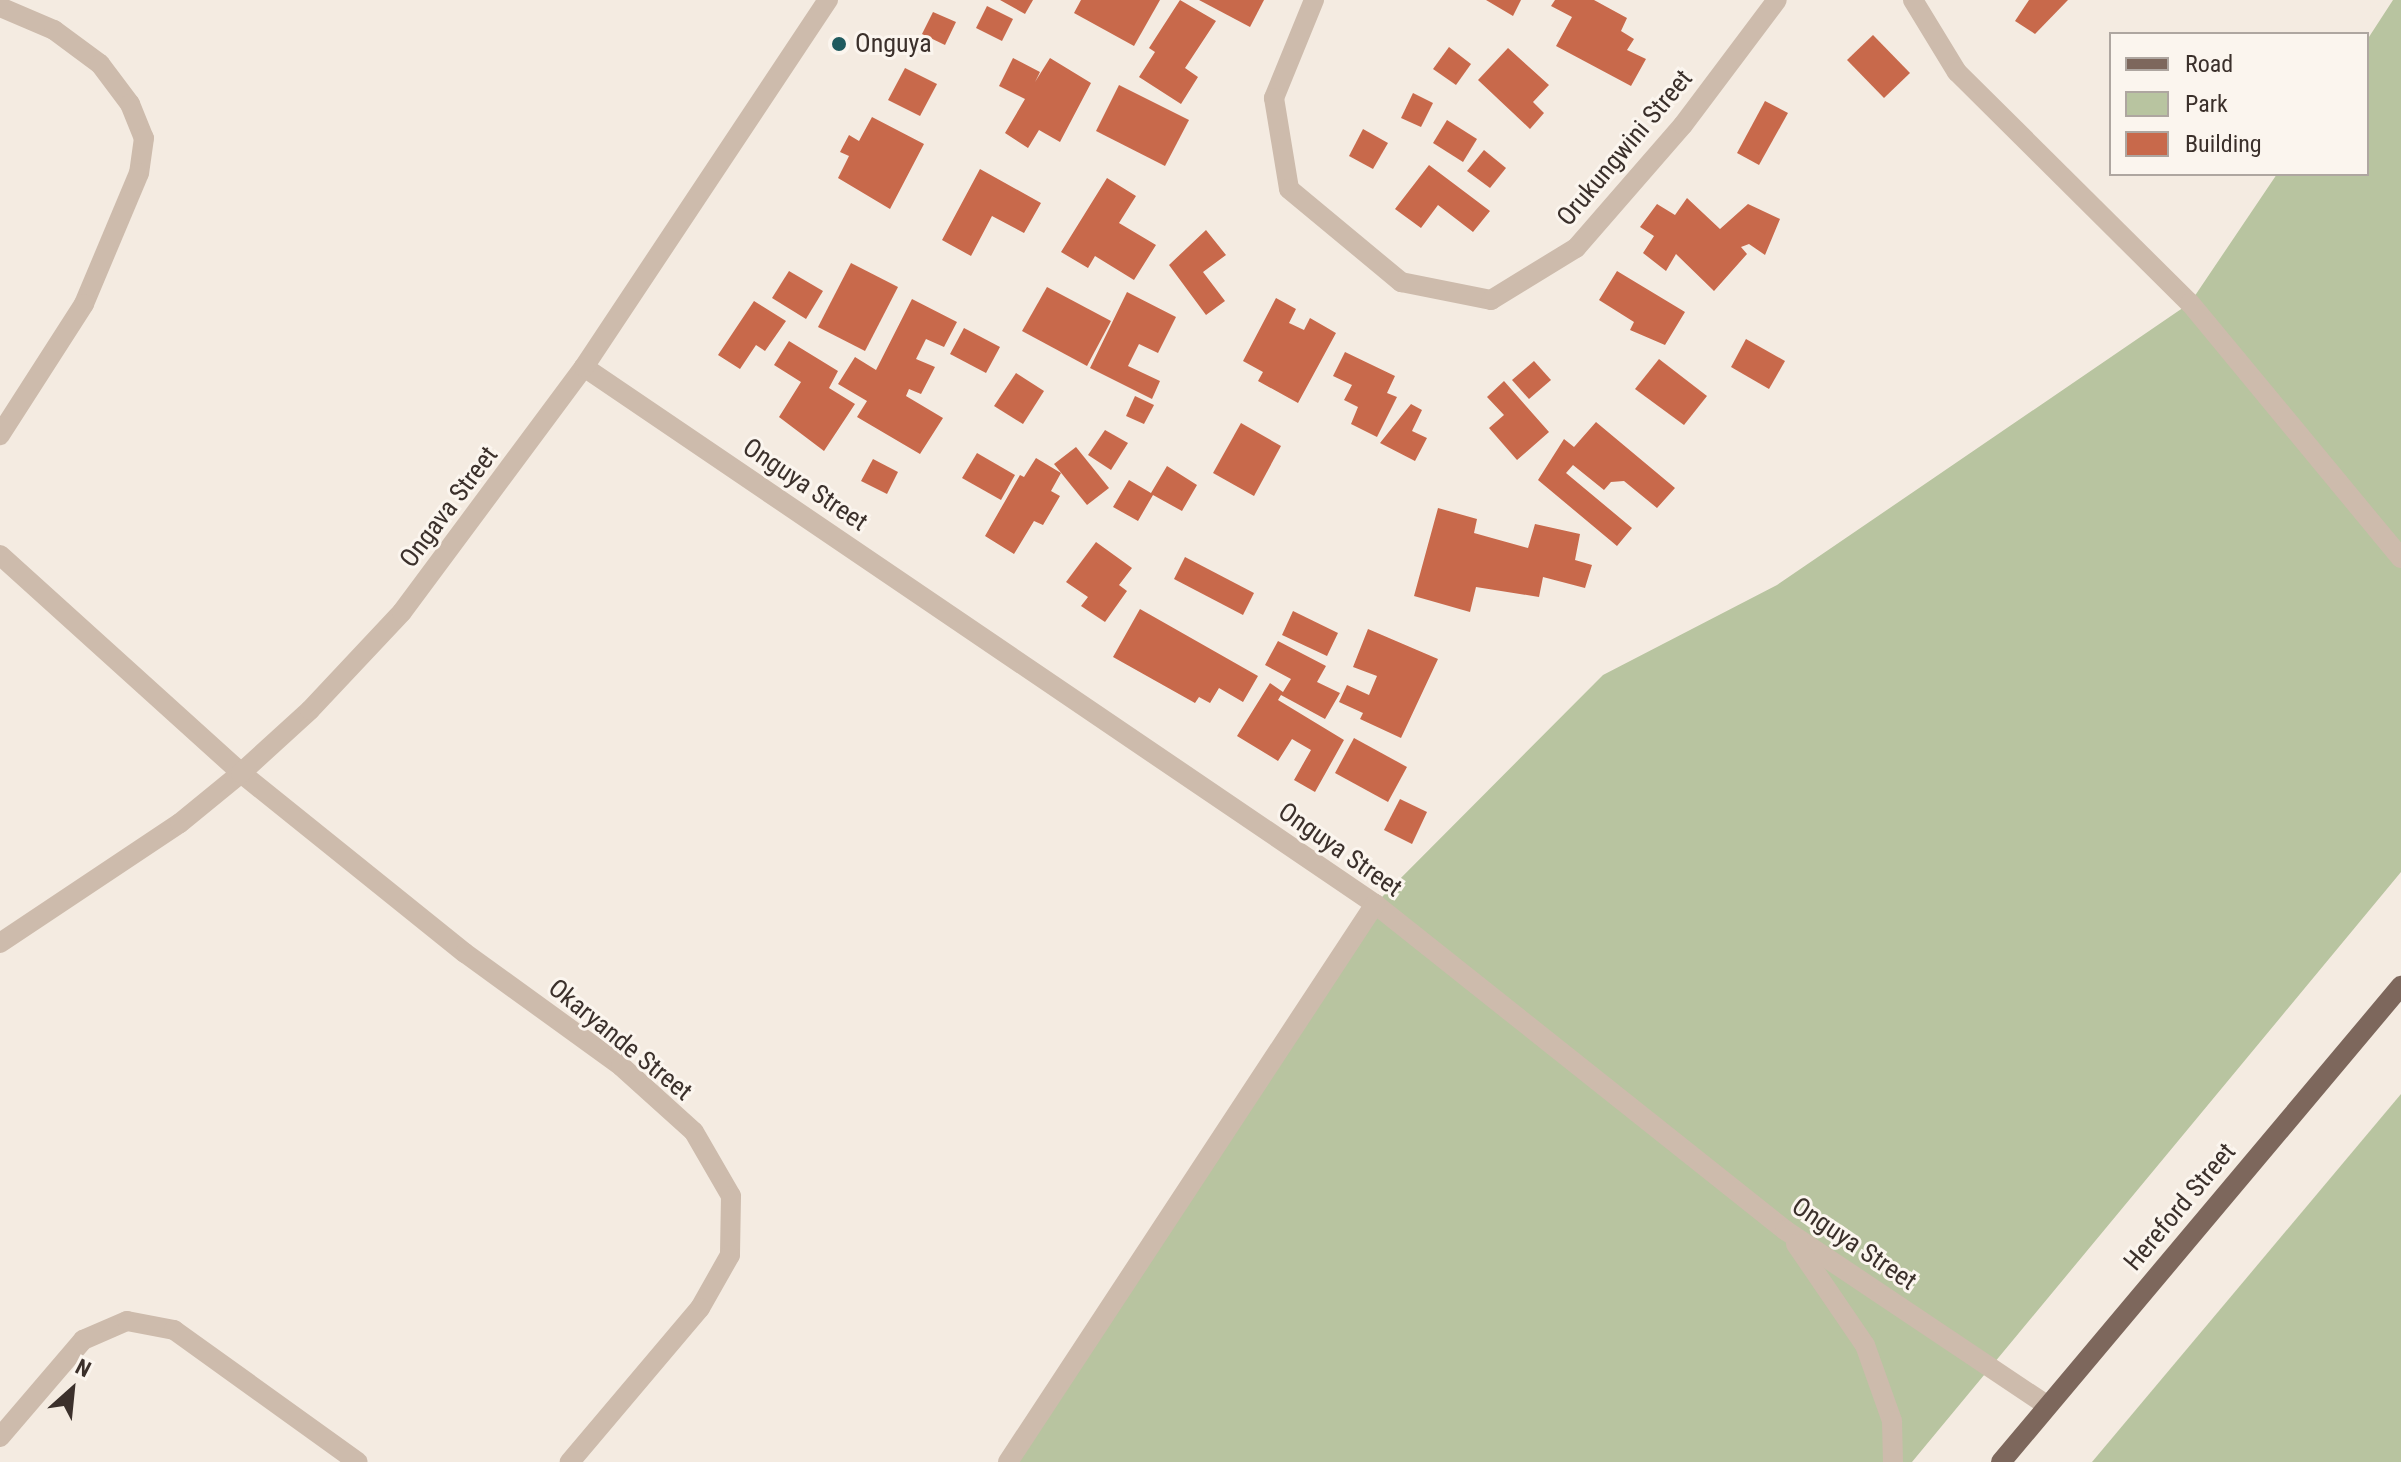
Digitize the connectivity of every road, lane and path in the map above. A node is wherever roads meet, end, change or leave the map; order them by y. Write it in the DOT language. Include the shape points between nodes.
graph roads {
  1 [pos="828,0"];
  2 [pos="1314,0"];
  3 [pos="1777,0"];
  4 [pos="1913,0"];
  5 [pos="0,7"];
  6 [pos="584,367"];
  7 [pos="0,435"];
  8 [pos="0,555"];
  9 [pos="2401,558"];
  10 [pos="241,773"];
  11 [pos="1375,904"];
  12 [pos="0,943"];
  13 [pos="2401,986"];
  14 [pos="1785,1230"];
  15 [pos="2046,1405"];
  16 [pos="0,1437"];
  17 [pos="358,1462"];
  18 [pos="570,1462"];
  19 [pos="1008,1462"];
  20 [pos="1893,1462"];
  21 [pos="2001,1462"];
  1 -- 6 [label="street, Ongava Street"];
  2 -- 3 [label="street, Orukungwini Street" via="1274,98 1289,189 1401,282 1491,300 1576,248 1683,125"];
  4 -- 9 [label="street" via="1957,72 2190,303"];
  5 -- 7 [label="street" via="54,30 100,64 130,104 144,138 139,173 84,304"];
  6 -- 10 [label="street, Ongava Street" via="402,612 310,710"];
  6 -- 11 [label="street, Onguya Street"];
  8 -- 10 [label="street, Okaryande Street"];
  10 -- 12 [label="street, Ongava Street" via="167,832"];
  10 -- 18 [label="street, Okaryande Street" via="465,953 621,1066 694,1132 731,1196 730,1255 700,1308"];
  11 -- 14 [label="street, Onguya Street"];
  11 -- 19 [label="street"];
  13 -- 15 [label="main road, Hereford Street"];
  14 -- 15 [label="street, Onguya Street"];
  14 -- 20 [label="street" via="1865,1345 1892,1421"];
  15 -- 21 [label="main road, Hereford Street"];
  16 -- 17 [label="street" via="83,1340 127,1321 174,1330"];
}
